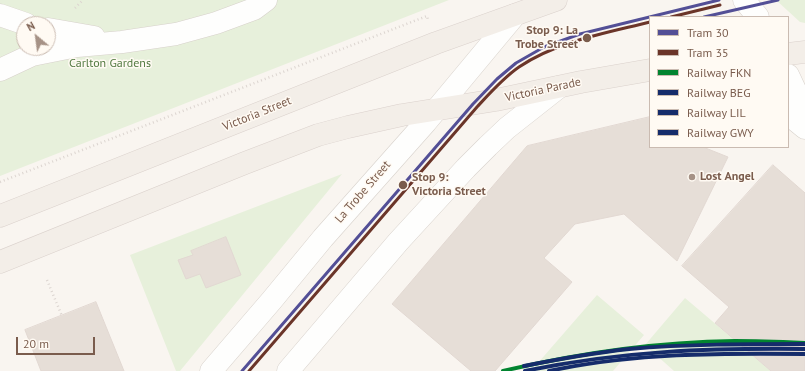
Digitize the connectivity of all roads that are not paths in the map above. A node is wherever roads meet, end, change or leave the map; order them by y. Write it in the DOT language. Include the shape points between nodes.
graph roads {
  1 [pos="266,0"];
  2 [pos="556,0"];
  3 [pos="744,0"];
  4 [pos="0,14"];
  5 [pos="515,15"];
  6 [pos="757,16"];
  7 [pos="16,20"];
  8 [pos="56,30"];
  9 [pos="122,42"];
  10 [pos="805,52"];
  11 [pos="789,54"];
  12 [pos="0,70"];
  13 [pos="649,70"];
  14 [pos="789,77"];
  15 [pos="559,87"];
  16 [pos="436,110"];
  17 [pos="805,111"];
  18 [pos="789,115"];
  19 [pos="805,128"];
  20 [pos="0,216"];
  21 [pos="0,262"];
  22 [pos="211,371"];
  23 [pos="288,371"];
  1 -- 9 [label="street" via="254,9 216,23 176,34"];
  2 -- 5 [label="main road"];
  3 -- 6 [label="street"];
  4 -- 7 [label="street"];
  5 -- 16 [label="street, La Trobe Street"];
  5 -- 20 [label="main road, Victoria Street" via="436,43"];
  8 -- 9 [label="street"];
  9 -- 12 [label="street" via="77,46 32,55"];
  10 -- 11 [label="main road"];
  13 -- 15 [label="main road, Victoria Parade"];
  14 -- 17 [label="street"];
  15 -- 16 [label="main road, Victoria Parade"];
  15 -- 23 [label="street" via="498,136 466,168"];
  16 -- 21 [label="main road" via="374,121 318,135"];
  16 -- 22 [label="street, La Trobe Street" via="328,232"];
  18 -- 19 [label="street"];
}
